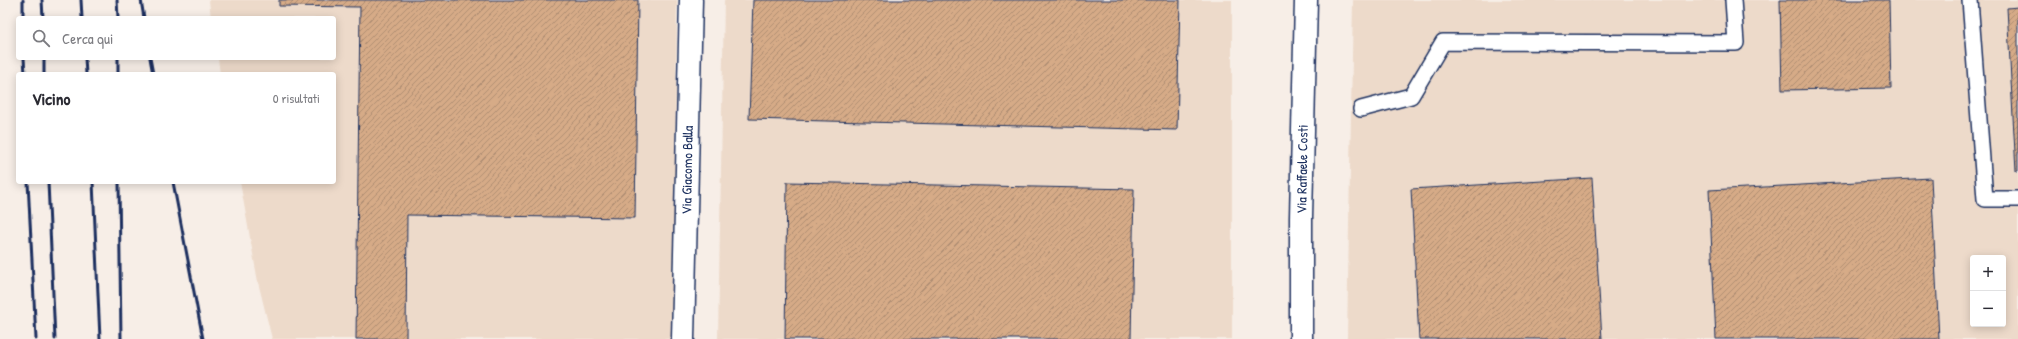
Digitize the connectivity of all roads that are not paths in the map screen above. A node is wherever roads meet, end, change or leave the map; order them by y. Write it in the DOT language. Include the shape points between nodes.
graph roads {
  1 [pos="691,0"];
  2 [pos="1306,0"];
  3 [pos="1734,0"];
  4 [pos="1970,0"];
  5 [pos="1361,109"];
  6 [pos="2018,199"];
  7 [pos="683,339"];
  8 [pos="1301,339"];
  1 -- 7 [label="street, Via Giacomo Balla"];
  2 -- 8 [label="street, Via Raffaele Costi"];
  3 -- 5 [label="lane" via="1736,43 1443,42 1411,96"];
  4 -- 6 [label="lane" via="1985,199"];
}
